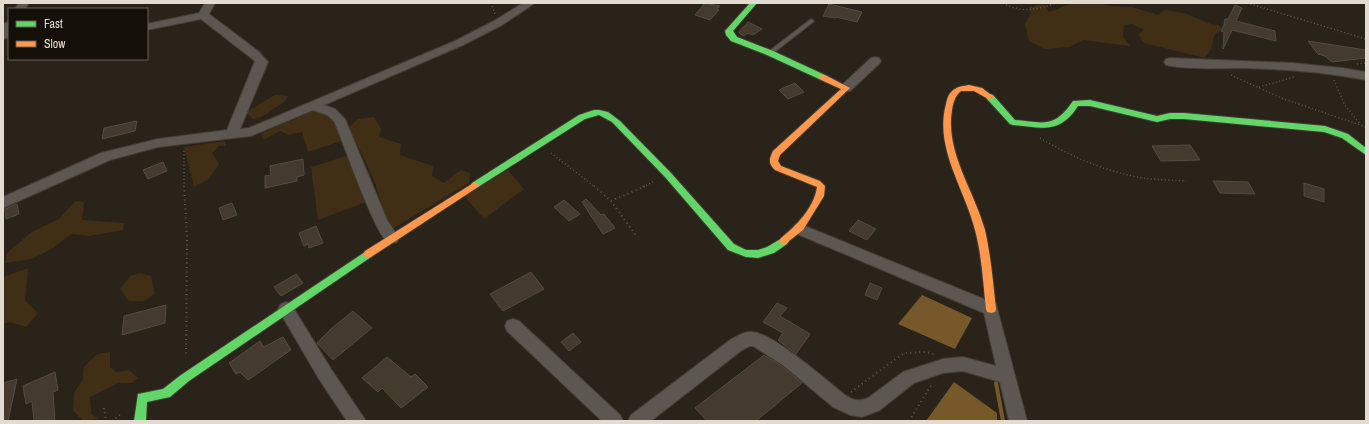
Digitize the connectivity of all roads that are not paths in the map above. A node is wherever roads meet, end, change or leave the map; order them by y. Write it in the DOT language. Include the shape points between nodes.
graph roads {
  1 [pos="210,3"];
  2 [pos="530,3"];
  3 [pos="754,3"];
  4 [pos="203,15"];
  5 [pos="810,21"];
  6 [pos="148,27"];
  7 [pos="770,53"];
  8 [pos="875,60"];
  9 [pos="1170,62"];
  10 [pos="1366,76"];
  11 [pos="846,88"];
  12 [pos="313,106"];
  13 [pos="232,134"];
  14 [pos="1366,152"];
  15 [pos="3,203"];
  16 [pos="800,229"];
  17 [pos="392,238"];
  18 [pos="286,308"];
  19 [pos="991,309"];
  20 [pos="513,326"];
  21 [pos="1007,376"];
  22 [pos="140,421"];
  23 [pos="357,421"];
  24 [pos="614,421"];
  25 [pos="637,421"];
  26 [pos="1018,421"];
  1 -- 4 [label="street"];
  2 -- 12 [label="street" via="459,43"];
  3 -- 7 [label="street" via="729,31 730,35 734,39"];
  4 -- 6 [label="street"];
  4 -- 13 [label="street" via="214,20 262,62"];
  5 -- 7 [label="lane"];
  7 -- 11 [label="street"];
  8 -- 11 [label="street"];
  9 -- 10 [label="street" via="1312,68"];
  11 -- 16 [label="street" via="776,153 774,158 774,165 778,168 822,186 822,193"];
  12 -- 13 [label="street" via="251,132"];
  12 -- 17 [label="street" via="331,112 339,119 381,222"];
  13 -- 15 [label="street" via="158,143 106,156"];
  14 -- 19 [label="street" via="1345,136 1325,129 1184,116 1157,119 1090,103 1076,103 1057,124 1013,122 986,93 970,87 956,90 948,110 947,126 955,162 972,203 982,239"];
  16 -- 17 [label="street" via="768,252 754,256 731,247 640,145 606,114 598,112 582,117"];
  16 -- 19 [label="street"];
  17 -- 18 [label="street"];
  18 -- 22 [label="street" via="166,394 142,398"];
  18 -- 23 [label="street" via="325,374"];
  19 -- 21 [label="street"];
  20 -- 24 [label="street"];
  21 -- 25 [label="street" via="963,364 943,366 909,377 874,404 862,409 850,407 839,401 789,360 763,343 748,339 736,345"];
  21 -- 26 [label="street"];
}
